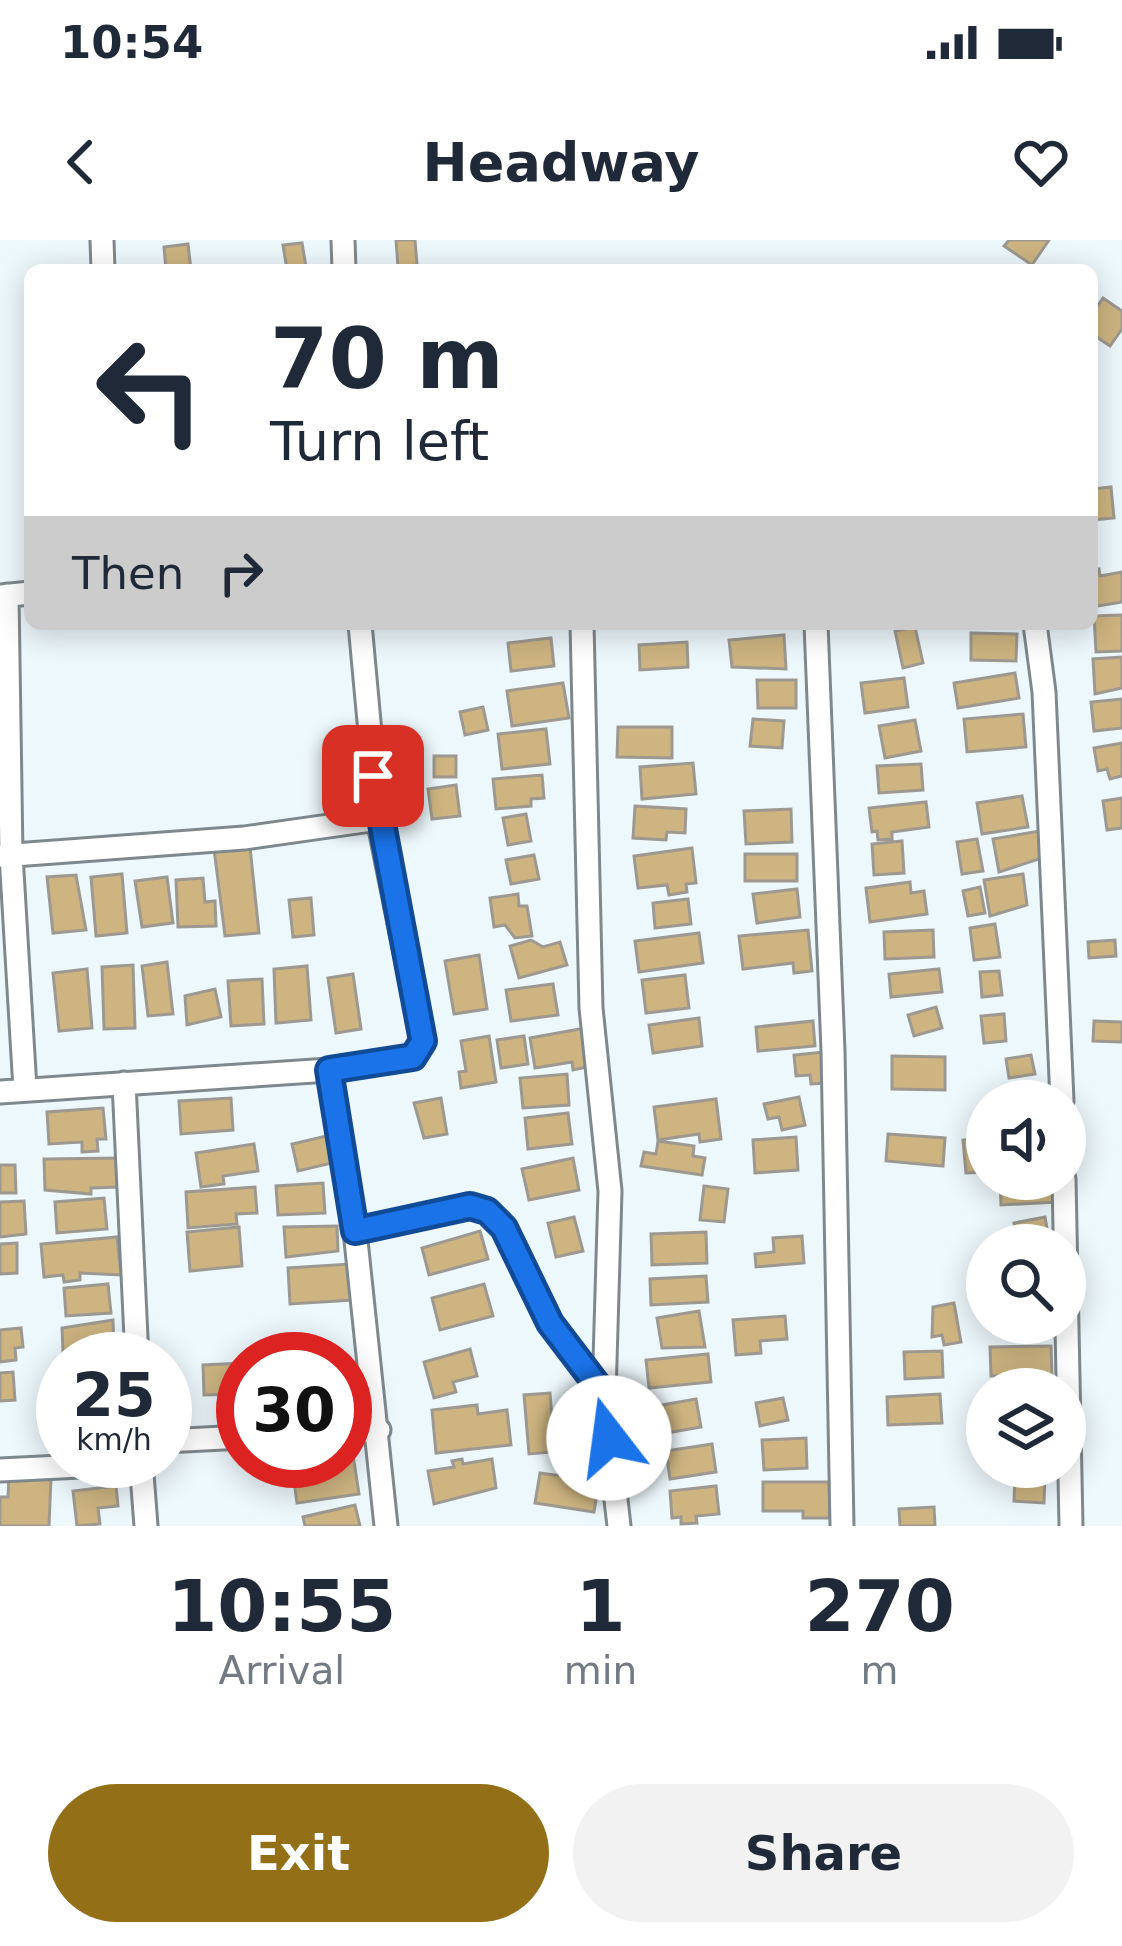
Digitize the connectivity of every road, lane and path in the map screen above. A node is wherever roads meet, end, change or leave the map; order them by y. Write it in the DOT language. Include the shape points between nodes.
graph roads {
  1 [pos="3,596"];
  2 [pos="362,630"];
  3 [pos="582,630"];
  4 [pos="816,630"];
  5 [pos="1036,630"];
  6 [pos="378,819"];
  7 [pos="6,855"];
  8 [pos="329,1070"];
  9 [pos="1061,1080"];
  10 [pos="124,1083"];
  11 [pos="25,1089"];
  12 [pos="0,1092"];
  13 [pos="1064,1200"];
  14 [pos="355,1231"];
  15 [pos="136,1332"];
  16 [pos="604,1394"];
  17 [pos="372,1430"];
  18 [pos="379,1430"];
  19 [pos="36,1469"];
  20 [pos="0,1471"];
  21 [pos="143,1488"];
  22 [pos="146,1526"];
  23 [pos="386,1526"];
  24 [pos="619,1526"];
  25 [pos="842,1526"];
  26 [pos="1071,1526"];
  1 -- 7 [label="street"];
  2 -- 6 [label="street"];
  3 -- 16 [label="street" via="591,1008 610,1191"];
  4 -- 25 [label="street"];
  5 -- 9 [label="street"];
  6 -- 7 [label="street" via="244,838"];
  6 -- 8 [label="street" via="423,1041 413,1057"];
  7 -- 11 [label="street"];
  8 -- 10 [label="street"];
  8 -- 14 [label="street"];
  10 -- 11 [label="street"];
  10 -- 15 [label="street"];
  11 -- 12 [label="street"];
  13 -- 26 [label="street"];
  14 -- 16 [label="street" via="470,1206 487,1211 504,1228 571,1356"];
  14 -- 18 [label="street"];
  16 -- 24 [label="street"];
  17 -- 18 [label="street"];
  18 -- 23 [label="street"];
  19 -- 20 [label="street"];
  21 -- 22 [label="street"];
}
